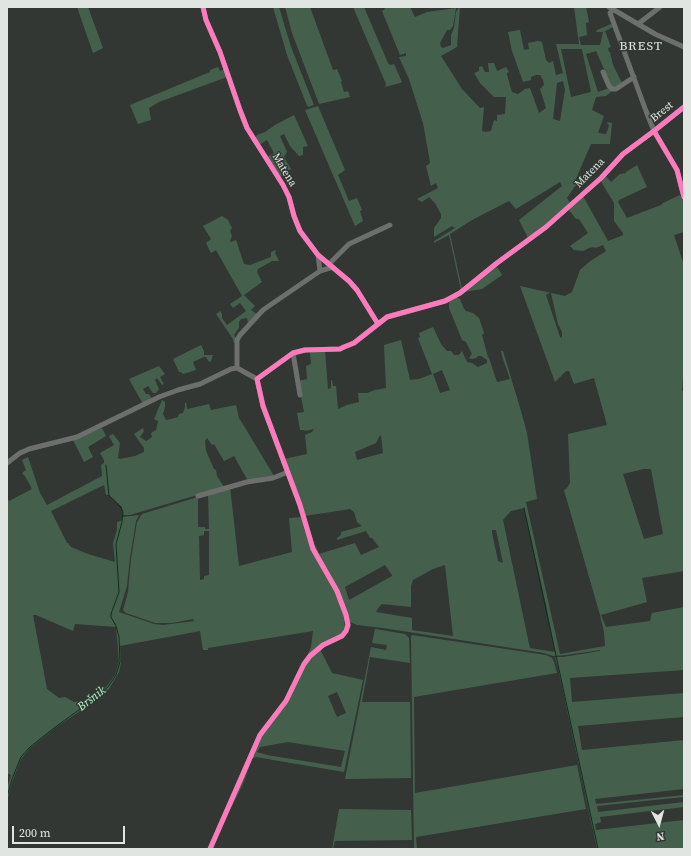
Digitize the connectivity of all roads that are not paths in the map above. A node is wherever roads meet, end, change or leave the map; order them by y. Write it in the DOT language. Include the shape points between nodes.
graph roads {
  1 [pos="203,7"];
  2 [pos="660,7"];
  3 [pos="611,8"];
  4 [pos="638,24"];
  5 [pos="684,47"];
  6 [pos="603,72"];
  7 [pos="634,77"];
  8 [pos="684,107"];
  9 [pos="654,132"];
  10 [pos="684,197"];
  11 [pos="390,225"];
  12 [pos="318,255"];
  13 [pos="331,265"];
  14 [pos="320,271"];
  15 [pos="378,324"];
  16 [pos="293,353"];
  17 [pos="237,368"];
  18 [pos="257,379"];
  19 [pos="300,395"];
  20 [pos="7,463"];
  21 [pos="288,472"];
  22 [pos="198,496"];
  23 [pos="210,849"];
  1 -- 12 [label="street, Matena" via="247,128 283,185 300,231"];
  2 -- 4 [label="street"];
  3 -- 4 [label="street, Brest"];
  3 -- 7 [label="street, Brest" via="610,13"];
  4 -- 5 [label="street, Brest"];
  6 -- 7 [label="street" via="612,89"];
  7 -- 9 [label="street, Brest"];
  8 -- 9 [label="street, Brest"];
  9 -- 10 [label="street, Brest" via="674,162"];
  9 -- 15 [label="street, Matena" via="623,154 601,178 546,227 460,293 431,306 387,318"];
  11 -- 13 [label="street" via="349,244"];
  12 -- 13 [label="street, Matena"];
  12 -- 14 [label="street, Matena"];
  13 -- 14 [label="street"];
  13 -- 15 [label="street, Matena" via="350,280"];
  14 -- 17 [label="street" via="263,310 248,326 237,340"];
  15 -- 16 [label="street, Matena" via="354,343 340,349"];
  16 -- 18 [label="street, Matena"];
  16 -- 19 [label="street"];
  17 -- 18 [label="street"];
  17 -- 20 [label="street" via="200,384 159,397 77,437 24,451"];
  18 -- 21 [label="street" via="263,406"];
  21 -- 22 [label="street"];
  21 -- 23 [label="street" via="313,549 337,591 348,625 342,636 310,656 286,701 260,735"];
}
